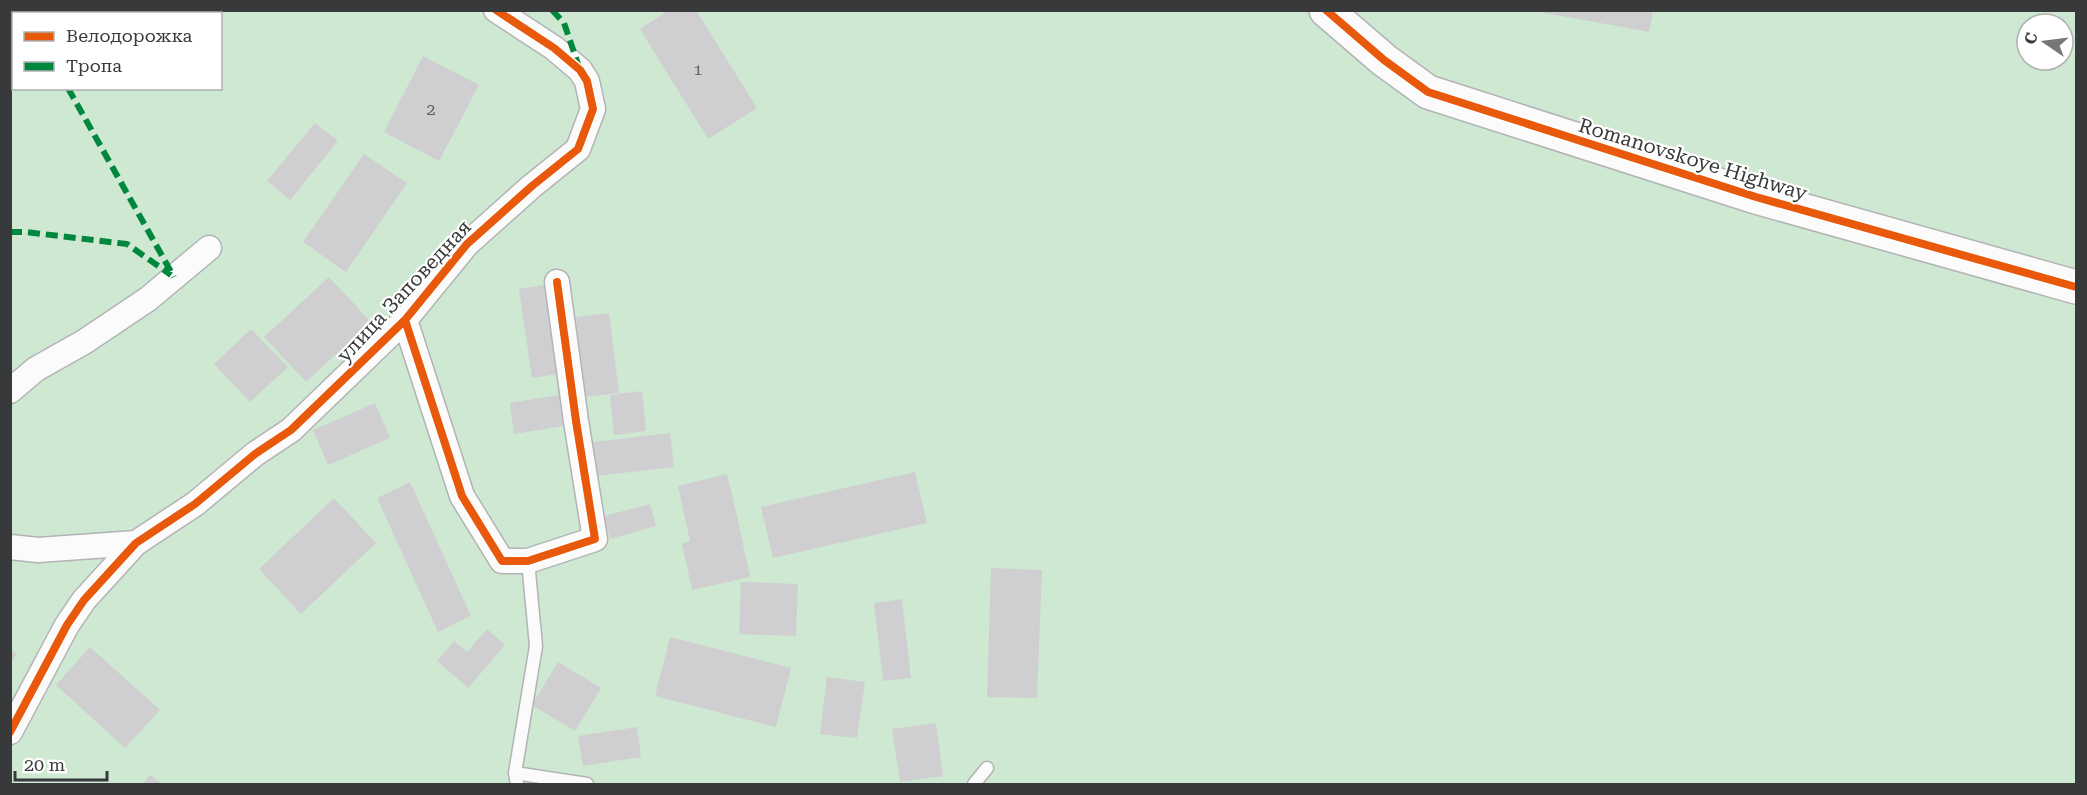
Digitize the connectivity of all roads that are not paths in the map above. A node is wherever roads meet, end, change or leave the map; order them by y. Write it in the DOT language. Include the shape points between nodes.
graph roads {
  1 [pos="496,10"];
  2 [pos="1326,10"];
  3 [pos="209,248"];
  4 [pos="557,282"];
  5 [pos="2076,286"];
  6 [pos="405,320"];
  7 [pos="10,392"];
  8 [pos="136,543"];
  9 [pos="10,547"];
  10 [pos="528,561"];
  11 [pos="10,732"];
  12 [pos="987,768"];
  13 [pos="516,779"];
  14 [pos="587,784"];
  15 [pos="974,784"];
  1 -- 6 [label="street, улица Заповедная" via="580,70 587,81 593,109 578,149 467,244"];
  2 -- 5 [label="street, Romanovskoye Highway" via="1428,92 1756,197"];
  3 -- 7 [label="street" via="148,299 36,369"];
  4 -- 10 [label="street" via="595,539"];
  6 -- 8 [label="street, улица Заповедная" via="291,430 195,504"];
  6 -- 10 [label="street" via="462,496 502,561"];
  8 -- 9 [label="street" via="38,550"];
  8 -- 11 [label="street, улица Заповедная" via="84,600 67,625"];
  10 -- 13 [label="lane" via="536,646"];
  12 -- 15 [label="lane"];
  13 -- 14 [label="lane"];
}
